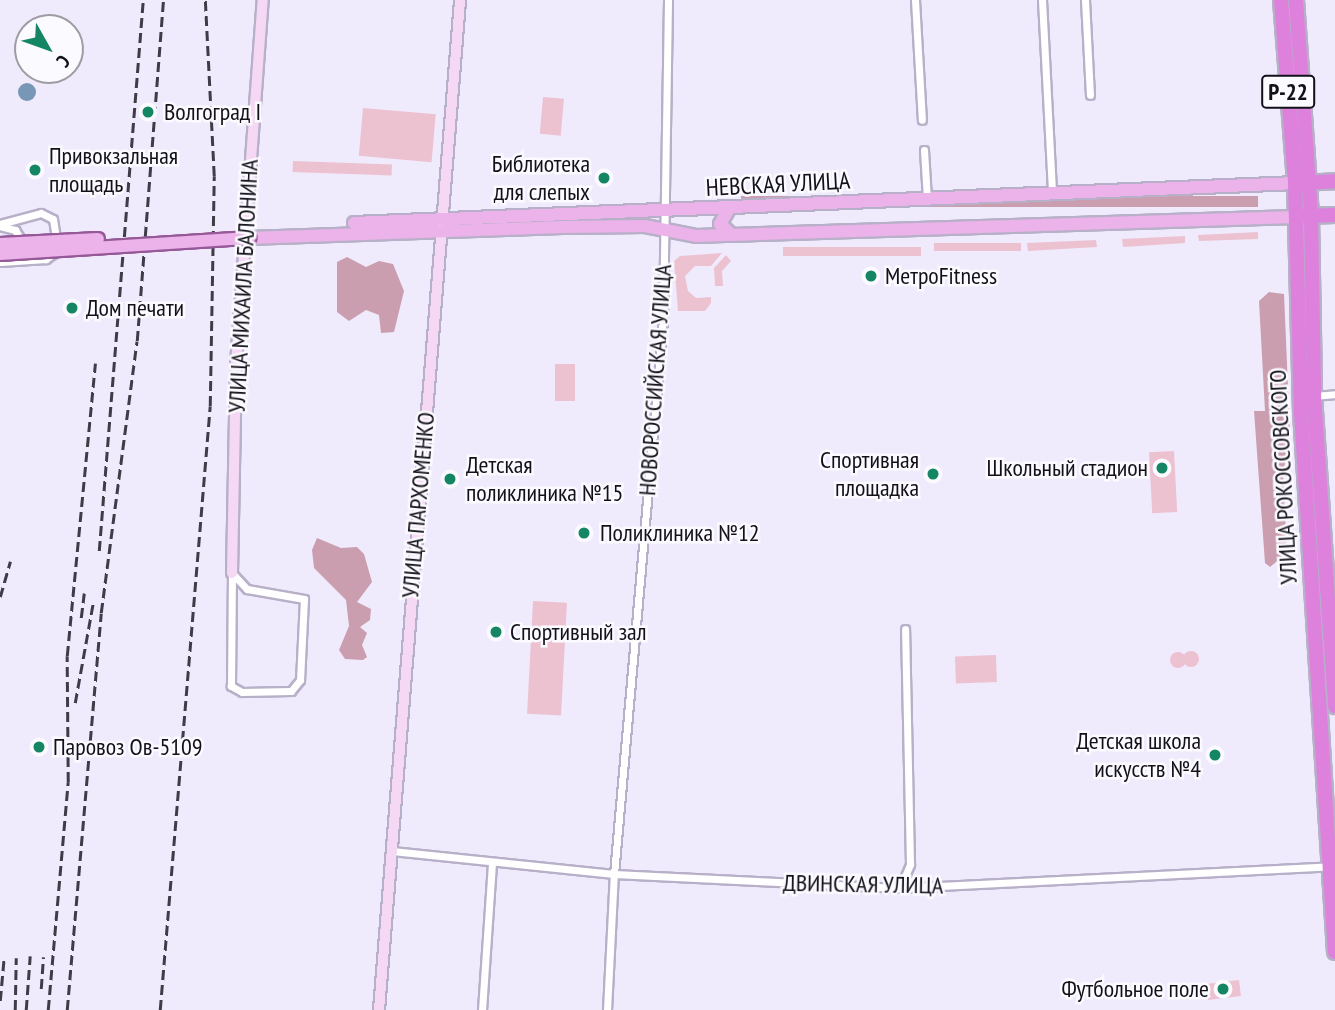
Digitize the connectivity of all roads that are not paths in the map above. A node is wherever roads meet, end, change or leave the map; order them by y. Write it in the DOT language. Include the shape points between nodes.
graph roads {
  1 [pos="263,0"];
  2 [pos="460,0"];
  3 [pos="668,0"];
  4 [pos="915,0"];
  5 [pos="1042,0"];
  6 [pos="1085,0"];
  7 [pos="1280,0"];
  8 [pos="1296,0"];
  9 [pos="1090,96"];
  10 [pos="922,120"];
  11 [pos="924,150"];
  12 [pos="1335,181"];
  13 [pos="1302,183"];
  14 [pos="1052,195"];
  15 [pos="926,199"];
  16 [pos="661,209"];
  17 [pos="729,209"];
  18 [pos="1335,215"];
  19 [pos="1303,216"];
  20 [pos="445,224"];
  21 [pos="0,225"];
  22 [pos="662,228"];
  23 [pos="249,234"];
  24 [pos="732,235"];
  25 [pos="0,244"];
  26 [pos="0,254"];
  27 [pos="0,261"];
  28 [pos="14,261"];
  29 [pos="1335,394"];
  30 [pos="1314,396"];
  31 [pos="232,573"];
  32 [pos="905,629"];
  33 [pos="1335,706"];
  34 [pos="392,851"];
  35 [pos="492,863"];
  36 [pos="1332,867"];
  37 [pos="614,874"];
  38 [pos="900,888"];
  39 [pos="1335,952"];
  40 [pos="379,1010"];
  41 [pos="482,1010"];
  42 [pos="607,1010"];
  1 -- 31 [label="street, УЛИЦА МИХАИЛА БАЛОНИНА" via="236,364"];
  2 -- 20 [label="street, УЛИЦА ПАРХОМЕНКО"];
  3 -- 16 [label="street, НОВОРОССИЙСКАЯ УЛИЦА"];
  4 -- 10 [label="street"];
  5 -- 14 [label="street"];
  6 -- 9 [label="street"];
  7 -- 13 [label="highway, УЛИЦА РОКОССОВСКОГО / Р-22"];
  8 -- 13 [label="highway, УЛИЦА РОКОССОВСКОГО / Р-22"];
  11 -- 15 [label="street"];
  12 -- 13 [label="highway"];
  13 -- 14 [label="main road, НЕВСКАЯ УЛИЦА"];
  13 -- 19 [label="highway, УЛИЦА РОКОССОВСКОГО"];
  14 -- 15 [label="main road, НЕВСКАЯ УЛИЦА"];
  15 -- 17 [label="main road, НЕВСКАЯ УЛИЦА"];
  16 -- 17 [label="main road, НЕВСКАЯ УЛИЦА"];
  16 -- 20 [label="main road, НЕВСКАЯ УЛИЦА"];
  16 -- 22 [label="street, НОВОРОССИЙСКАЯ УЛИЦА"];
  17 -- 24 [label="main road" via="720,224"];
  18 -- 19 [label="highway"];
  19 -- 24 [label="main road, НЕВСКАЯ УЛИЦА"];
  19 -- 30 [label="highway, УЛИЦА РОКОССОВСКОГО"];
  19 -- 36 [label="highway, УЛИЦА РОКОССОВСКОГО" via="1301,412"];
  20 -- 22 [label="main road, НЕВСКАЯ УЛИЦА"];
  20 -- 23 [label="main road, НЕВСКАЯ УЛИЦА"];
  20 -- 34 [label="street, УЛИЦА ПАРХОМЕНКО" via="416,519"];
  21 -- 28 [label="street" via="15,230 23,240 21,257"];
  21 -- 28 [label="street" via="36,212 51,218 56,227 50,257"];
  22 -- 24 [label="main road, НЕВСКАЯ УЛИЦА" via="697,236"];
  22 -- 37 [label="street, НОВОРОССИЙСКАЯ УЛИЦА" via="663,320"];
  23 -- 25 [label="main road, bridge"];
  23 -- 26 [label="main road, bridge"];
  27 -- 28 [label="street"];
  29 -- 30 [label="street"];
  30 -- 33 [label="highway, УЛИЦА РОКОССОВСКОГО"];
  31 -- 31 [label="street" via="231,686 242,692 291,691 300,680 304,599 247,589"];
  32 -- 38 [label="street" via="910,864"];
  34 -- 35 [label="street, ДВИНСКАЯ УЛИЦА"];
  34 -- 40 [label="street, УЛИЦА ПАРХОМЕНКО"];
  35 -- 37 [label="street, ДВИНСКАЯ УЛИЦА"];
  35 -- 41 [label="street"];
  36 -- 38 [label="street, ДВИНСКАЯ УЛИЦА"];
  36 -- 39 [label="highway, УЛИЦА РОКОССОВСКОГО"];
  37 -- 38 [label="street, ДВИНСКАЯ УЛИЦА"];
  37 -- 42 [label="street, НОВОРОССИЙСКАЯ УЛИЦА"];
}
